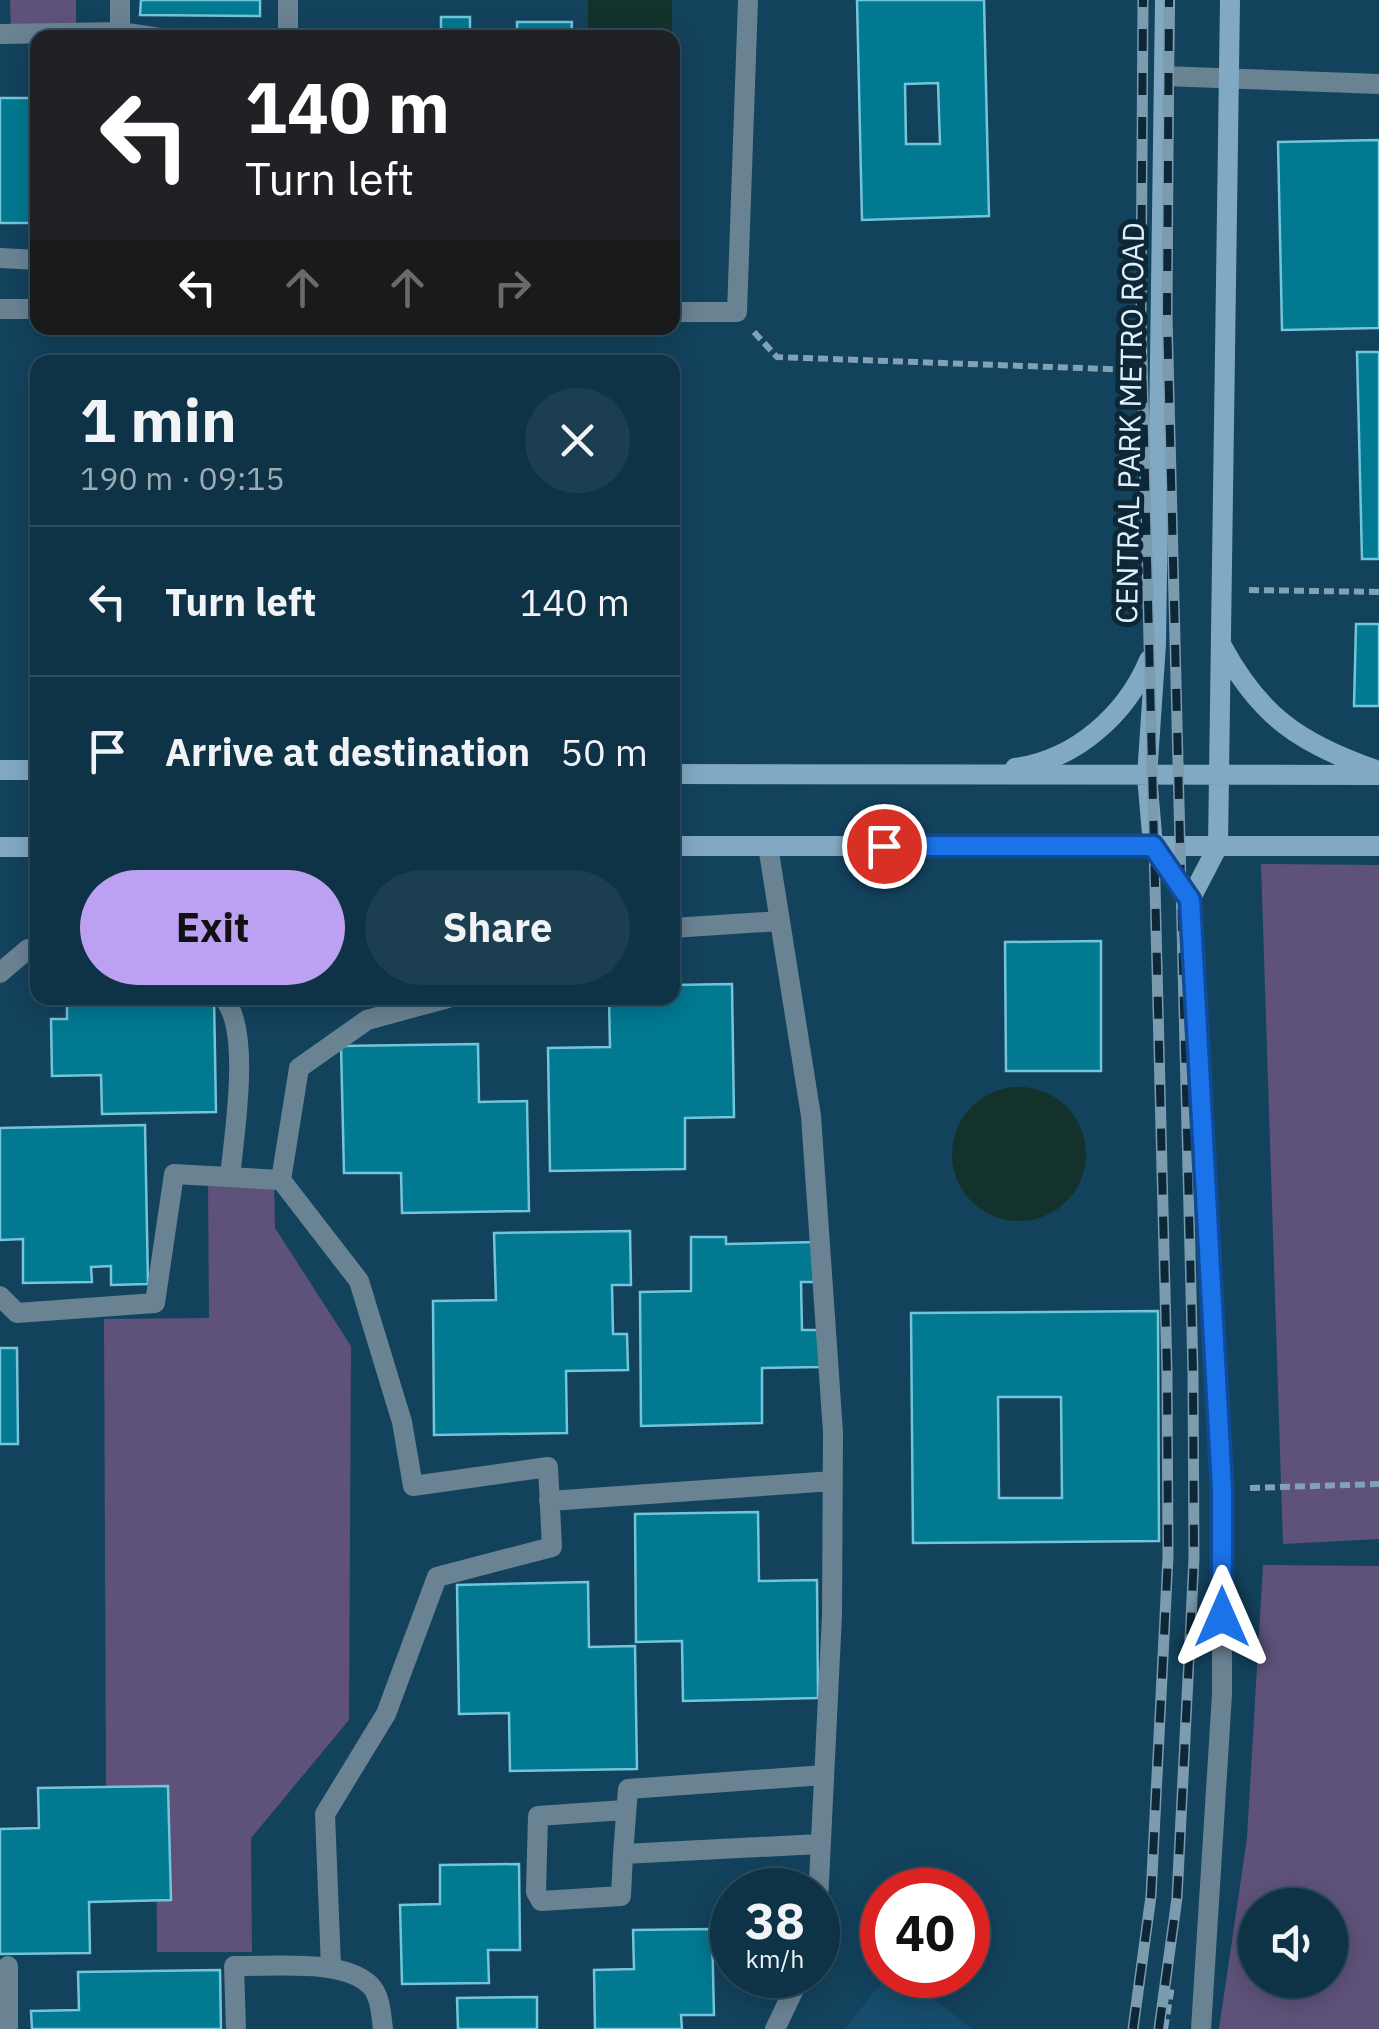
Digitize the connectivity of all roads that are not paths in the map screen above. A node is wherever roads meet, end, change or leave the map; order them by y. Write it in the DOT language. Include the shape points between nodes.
graph roads {
  1 [pos="120,0"];
  2 [pos="288,0"];
  3 [pos="748,0"];
  4 [pos="1165,0"];
  5 [pos="1230,0"];
  6 [pos="120,30"];
  7 [pos="288,30"];
  8 [pos="0,34"];
  9 [pos="30,34"];
  10 [pos="1164,76"];
  11 [pos="1229,80"];
  12 [pos="1379,84"];
  13 [pos="0,258"];
  14 [pos="30,260"];
  15 [pos="0,309"];
  16 [pos="30,309"];
  17 [pos="680,312"];
  18 [pos="1156,644"];
  19 [pos="1222,644"];
  20 [pos="0,770"];
  21 [pos="30,770"];
  22 [pos="1379,773"];
  23 [pos="680,774"];
  24 [pos="1218,774"];
  25 [pos="963,775"];
  26 [pos="1147,776"];
  27 [pos="680,846"];
  28 [pos="768,846"];
  29 [pos="1153,846"];
  30 [pos="1218,846"];
  31 [pos="1379,846"];
  32 [pos="0,847"];
  33 [pos="30,847"];
  34 [pos="1190,900"];
  35 [pos="780,921"];
  36 [pos="680,927"];
  37 [pos="30,949"];
  38 [pos="0,973"];
  39 [pos="230,1005"];
  40 [pos="422,1005"];
  41 [pos="230,1177"];
  42 [pos="281,1180"];
  43 [pos="0,1296"];
  44 [pos="833,1481"];
  45 [pos="549,1500"];
  46 [pos="824,1775"];
  47 [pos="624,1810"];
  48 [pos="820,1844"];
  49 [pos="623,1854"];
  50 [pos="819,1868"];
  51 [pos="8,1966"];
  52 [pos="331,1967"];
  53 [pos="790,1998"];
  54 [pos="8,2029"];
  55 [pos="236,2029"];
  56 [pos="383,2029"];
  57 [pos="775,2029"];
  58 [pos="1201,2029"];
  1 -- 6 [label="street"];
  2 -- 7 [label="street"];
  3 -- 17 [label="street" via="736,312"];
  4 -- 10 [label="main road, CENTRAL PARK METRO ROAD"];
  5 -- 11 [label="main road"];
  8 -- 9 [label="street"];
  10 -- 11 [label="street"];
  10 -- 18 [label="main road, CENTRAL PARK METRO ROAD"];
  11 -- 12 [label="street"];
  11 -- 19 [label="main road"];
  13 -- 14 [label="street"];
  15 -- 16 [label="street"];
  18 -- 25 [label="main road" via="1140,680 1096,732 1030,766"];
  18 -- 26 [label="main road, CENTRAL PARK METRO ROAD"];
  19 -- 22 [label="main road" via="1242,684 1270,714 1340,758"];
  19 -- 24 [label="main road"];
  20 -- 21 [label="main road"];
  22 -- 24 [label="main road"];
  23 -- 25 [label="main road"];
  24 -- 26 [label="main road"];
  24 -- 30 [label="main road"];
  25 -- 26 [label="main road"];
  26 -- 29 [label="main road, CENTRAL PARK METRO ROAD"];
  27 -- 28 [label="main road"];
  28 -- 29 [label="main road"];
  28 -- 35 [label="street"];
  29 -- 30 [label="main road"];
  29 -- 34 [label="main road"];
  30 -- 31 [label="main road"];
  30 -- 34 [label="main road"];
  32 -- 33 [label="main road"];
  34 -- 58 [label="street" via="1222,1488 1222,1694"];
  35 -- 36 [label="street"];
  35 -- 44 [label="street" via="810,1116"];
  37 -- 38 [label="street"];
  39 -- 41 [label="street" via="240,1062"];
  40 -- 42 [label="street" via="367,1020 298,1068"];
  41 -- 42 [label="street"];
  41 -- 43 [label="street" via="174,1174 155,1303 17,1314"];
  42 -- 45 [label="street" via="359,1281 402,1422 413,1486 548,1467"];
  44 -- 45 [label="street"];
  44 -- 46 [label="street"];
  45 -- 52 [label="street" via="552,1546 437,1577 386,1714 325,1814"];
  46 -- 47 [label="street" via="628,1789"];
  46 -- 48 [label="street"];
  47 -- 49 [label="street"];
  47 -- 49 [label="street" via="538,1816 536,1892 541,1901 621,1896"];
  48 -- 49 [label="street"];
  48 -- 50 [label="street"];
  51 -- 54 [label="street"];
  52 -- 55 [label="street" via="234,1966"];
  52 -- 56 [label="street" via="371,1985"];
  53 -- 57 [label="street"];
}
